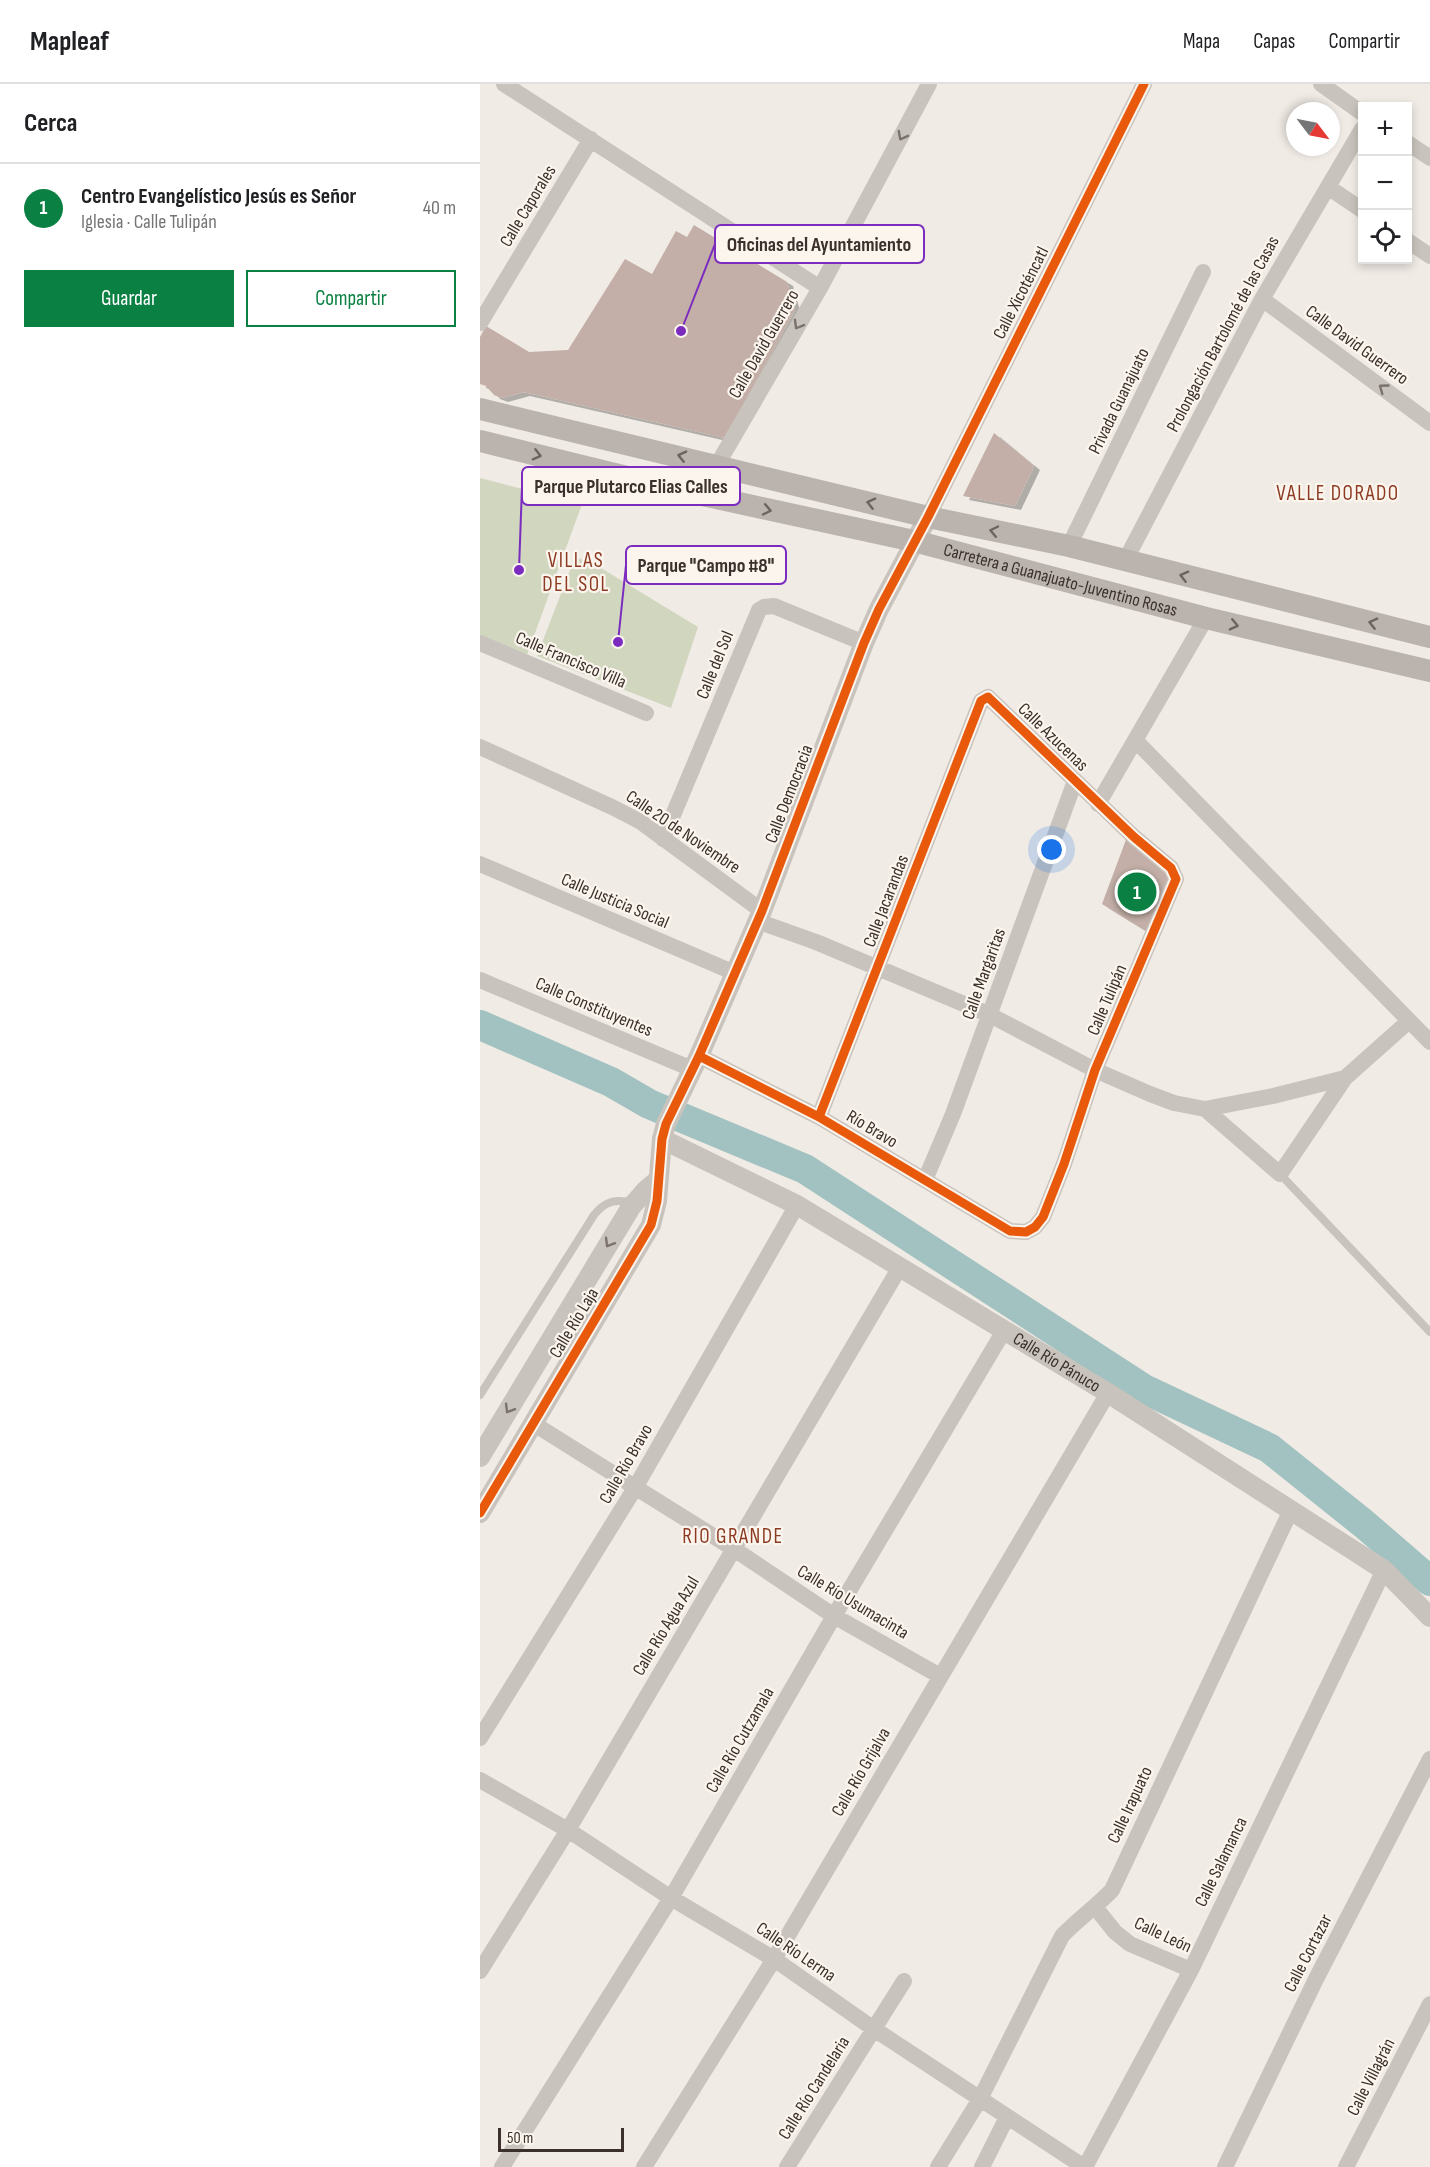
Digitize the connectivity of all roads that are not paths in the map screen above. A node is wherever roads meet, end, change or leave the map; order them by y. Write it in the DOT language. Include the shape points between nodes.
graph roads {
  1 [pos="504,84"];
  2 [pos="929,84"];
  3 [pos="1144,84"];
  4 [pos="1321,84"];
  5 [pos="1358,110"];
  6 [pos="1358,136"];
  7 [pos="591,139"];
  8 [pos="1412,146"];
  9 [pos="1430,158"];
  10 [pos="1328,187"];
  11 [pos="1358,207"];
  12 [pos="1412,244"];
  13 [pos="1430,256"];
  14 [pos="1203,272"];
  15 [pos="820,288"];
  16 [pos="1262,300"];
  17 [pos="480,324"];
  18 [pos="480,409"];
  19 [pos="1430,423"];
  20 [pos="480,441"];
  21 [pos="625,443"];
  22 [pos="717,465"];
  23 [pos="618,475"];
  24 [pos="928,517"];
  25 [pos="914,542"];
  26 [pos="1069,546"];
  27 [pos="1125,561"];
  28 [pos="1206,618"];
  29 [pos="1430,637"];
  30 [pos="480,643"];
  31 [pos="864,643"];
  32 [pos="1430,671"];
  33 [pos="984,698"];
  34 [pos="646,713"];
  35 [pos="1136,741"];
  36 [pos="480,747"];
  37 [pos="1076,781"];
  38 [pos="1098,804"];
  39 [pos="663,839"];
  40 [pos="480,864"];
  41 [pos="759,916"];
  42 [pos="878,968"];
  43 [pos="735,973"];
  44 [pos="480,980"];
  45 [pos="990,1016"];
  46 [pos="1409,1021"];
  47 [pos="1428,1038"];
  48 [pos="692,1070"];
  49 [pos="1095,1070"];
  50 [pos="1345,1078"];
  51 [pos="1205,1109"];
  52 [pos="819,1117"];
  53 [pos="664,1132"];
  54 [pos="1280,1174"];
  55 [pos="658,1180"];
  56 [pos="925,1180"];
  57 [pos="634,1203"];
  58 [pos="797,1204"];
  59 [pos="1026,1232"];
  60 [pos="900,1267"];
  61 [pos="1005,1329"];
  62 [pos="1430,1332"];
  63 [pos="1108,1393"];
  64 [pos="480,1395"];
  65 [pos="534,1424"];
  66 [pos="480,1457"];
  67 [pos="635,1488"];
  68 [pos="1291,1510"];
  69 [pos="480,1513"];
  70 [pos="734,1549"];
  71 [pos="1384,1570"];
  72 [pos="834,1616"];
  73 [pos="1430,1617"];
  74 [pos="940,1676"];
  75 [pos="480,1738"];
  76 [pos="1430,1760"];
  77 [pos="480,1780"];
  78 [pos="568,1830"];
  79 [pos="671,1898"];
  80 [pos="1095,1907"];
  81 [pos="774,1959"];
  82 [pos="1191,1970"];
  83 [pos="480,1971"];
  84 [pos="904,1981"];
  85 [pos="1430,2004"];
  86 [pos="874,2029"];
  87 [pos="980,2099"];
  88 [pos="1007,2117"];
  89 [pos="502,2167"];
  90 [pos="644,2167"];
  91 [pos="787,2167"];
  92 [pos="938,2167"];
  93 [pos="981,2167"];
  94 [pos="1084,2167"];
  95 [pos="1225,2167"];
  96 [pos="1346,2167"];
  1 -- 7 [label="street"];
  2 -- 15 [label="street, Calle David Guerrero, one-way"];
  3 -- 24 [label="street, Calle Xicoténcatl"];
  4 -- 5 [label="street"];
  6 -- 10 [label="street, Prolongación Bartolomé de las Casas"];
  7 -- 15 [label="street"];
  7 -- 17 [label="street, Calle Caporales"];
  8 -- 9 [label="street"];
  10 -- 11 [label="street"];
  10 -- 16 [label="street, Prolongación Bartolomé de las Casas"];
  12 -- 13 [label="street"];
  14 -- 26 [label="street, Privada Guanajuato"];
  15 -- 22 [label="street, Calle David Guerrero, one-way"];
  19 -- 16 [label="street, Calle David Guerrero, one-way"];
  16 -- 27 [label="street, Prolongación Bartolomé de las Casas"];
  18 -- 21 [label="main road, Carretera a Guanajuato-Juventino Rosas"];
  20 -- 23 [label="main road, Carretera a Guanajuato-Juventino Rosas, one-way"];
  22 -- 21 [label="main road, Carretera a Guanajuato-Juventino Rosas, one-way"];
  21 -- 23 [label="main road"];
  24 -- 22 [label="main road, Carretera a Guanajuato-Juventino Rosas, one-way"];
  23 -- 25 [label="main road, Carretera a Guanajuato-Juventino Rosas, one-way"];
  24 -- 25 [label="street, Calle Democracia"];
  26 -- 24 [label="main road, Carretera a Guanajuato-Juventino Rosas, one-way"];
  25 -- 28 [label="main road, Carretera a Guanajuato-Juventino Rosas"];
  25 -- 31 [label="street, Calle Democracia"];
  26 -- 27 [label="main road, Carretera a Guanajuato-Juventino Rosas"];
  29 -- 27 [label="main road, Carretera a Guanajuato-Juventino Rosas, one-way"];
  28 -- 32 [label="main road, Carretera a Guanajuato-Juventino Rosas, one-way"];
  28 -- 35 [label="street, Calle Azucenas"];
  30 -- 34 [label="street, Calle Francisco Villa"];
  31 -- 39 [label="street, Calle del Sol" via="774,606 759,610"];
  31 -- 41 [label="street, Calle Democracia"];
  33 -- 37 [label="street, Calle Azucenas" via="990,699"];
  33 -- 42 [label="street, Calle Jacarandas"];
  35 -- 38 [label="street, Calle Azucenas"];
  35 -- 46 [label="street"];
  36 -- 39 [label="street, Calle 20 de Noviembre" via="612,807"];
  37 -- 38 [label="street, Calle Azucenas"];
  37 -- 45 [label="street, Calle Margaritas"];
  38 -- 49 [label="street, Calle Tulipán" via="1171,868 1176,879"];
  39 -- 41 [label="street, Calle 20 de Noviembre" via="712,873"];
  40 -- 43 [label="street, Calle Justicia Social"];
  41 -- 42 [label="street, Calle 20 de Noviembre"];
  41 -- 43 [label="street, Calle Democracia"];
  42 -- 45 [label="street, Calle 20 de Noviembre"];
  42 -- 52 [label="street, Calle Jacarandas"];
  43 -- 48 [label="street, Calle Democracia"];
  44 -- 48 [label="street, Calle Constituyentes"];
  45 -- 49 [label="street, Calle 20 de Noviembre"];
  45 -- 56 [label="street, Calle Margaritas"];
  46 -- 47 [label="street"];
  46 -- 50 [label="street"];
  48 -- 52 [label="street, Río Bravo"];
  48 -- 53 [label="street, Calle Democracia"];
  49 -- 51 [label="street, Calle 20 de Noviembre" via="1174,1103"];
  49 -- 59 [label="street, Calle Tulipán" via="1043,1217"];
  50 -- 51 [label="street"];
  50 -- 54 [label="street"];
  51 -- 54 [label="street"];
  52 -- 56 [label="street, Río Bravo"];
  53 -- 55 [label="street, Calle Río Laja"];
  53 -- 58 [label="street, Calle Río Pánuco"];
  54 -- 62 [label="lane"];
  55 -- 57 [label="street, Calle Río Laja"];
  55 -- 65 [label="street, Calle Río Laja" via="651,1225"];
  56 -- 59 [label="street, Río Bravo" via="1010,1231"];
  57 -- 64 [label="lane" via="617,1200 601,1206"];
  57 -- 66 [label="street, Calle Río Laja, one-way"];
  58 -- 60 [label="street, Calle Río Pánuco"];
  58 -- 67 [label="street, Calle Río Bravo"];
  60 -- 61 [label="street, Calle Río Pánuco"];
  60 -- 70 [label="street, Calle Río Agua Azul"];
  61 -- 63 [label="street, Calle Río Pánuco"];
  61 -- 72 [label="street, Calle Río Cutzamala"];
  63 -- 68 [label="street, Calle Río Pánuco"];
  63 -- 74 [label="street, Calle Río Grijalva"];
  65 -- 67 [label="street, Calle Río Usumacinta"];
  65 -- 69 [label="street, Calle Río Laja"];
  67 -- 70 [label="street, Calle Río Usumacinta"];
  67 -- 75 [label="street, Calle Río Bravo"];
  68 -- 71 [label="street, Calle Río Pánuco"];
  68 -- 80 [label="street, Calle Irapuato" via="1112,1890"];
  70 -- 72 [label="street, Calle Río Usumacinta"];
  70 -- 78 [label="street, Calle Río Agua Azul"];
  71 -- 73 [label="street, Calle Río Pánuco"];
  71 -- 82 [label="street, Calle Salamanca"];
  72 -- 74 [label="street, Calle Río Usumacinta"];
  72 -- 79 [label="street, Calle Río Cutzamala"];
  74 -- 81 [label="street, Calle Río Grijalva"];
  76 -- 95 [label="street, Calle Cortazar" via="1316,1979"];
  77 -- 78 [label="street, Calle Río Lerma"];
  78 -- 79 [label="street, Calle Río Lerma"];
  78 -- 83 [label="street, Calle Río Agua Azul"];
  79 -- 81 [label="street, Calle Río Lerma"];
  79 -- 89 [label="street, Calle Río Cutzamala"];
  80 -- 82 [label="street, Calle León" via="1114,1932 1130,1944"];
  80 -- 87 [label="street, Calle Irapuato" via="1062,1936"];
  81 -- 86 [label="street, Calle Río Lerma"];
  81 -- 90 [label="street, Calle Río Grijalva"];
  82 -- 94 [label="street, Calle Salamanca"];
  84 -- 86 [label="street, Calle Río Candelaria"];
  85 -- 96 [label="street, Calle Villagrán"];
  86 -- 87 [label="street, Calle Río Lerma"];
  86 -- 91 [label="street, Calle Río Candelaria"];
  87 -- 88 [label="street, Calle Río Lerma"];
  87 -- 92 [label="street, Calle Irapuato"];
  88 -- 93 [label="street"];
  88 -- 94 [label="street, Calle Río Lerma"];
}
